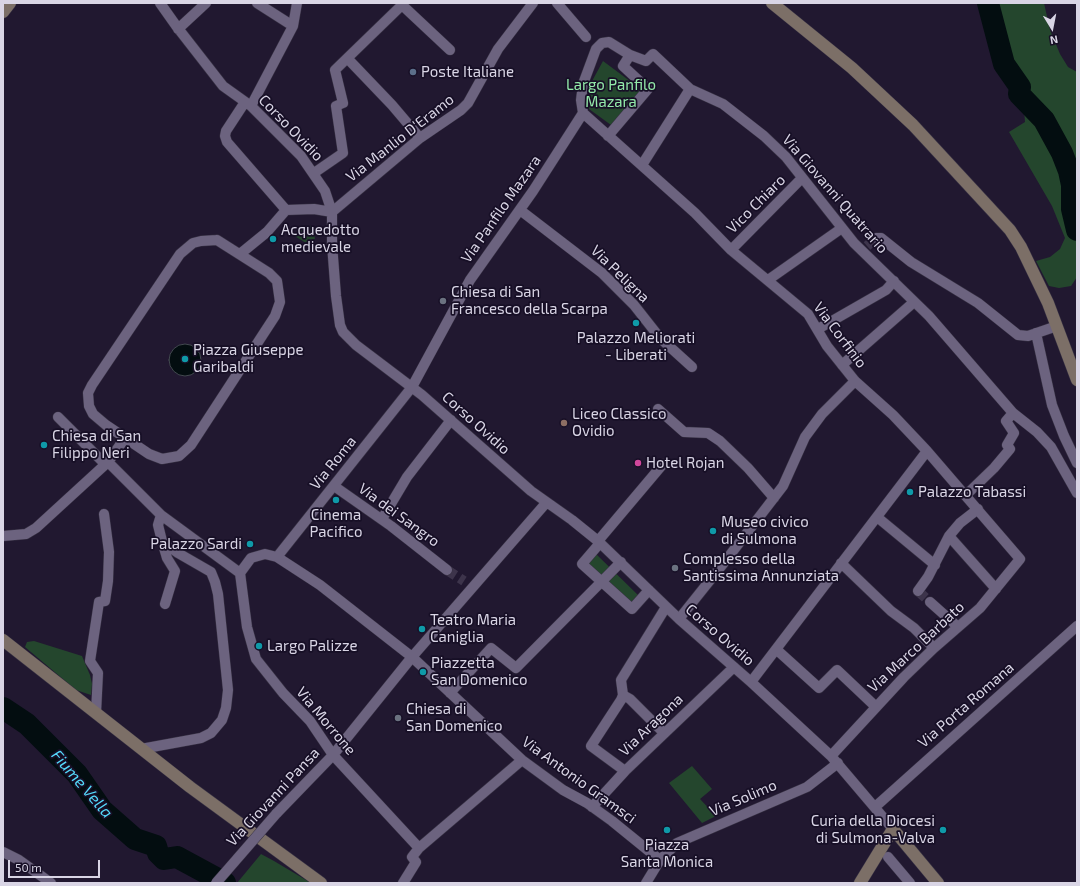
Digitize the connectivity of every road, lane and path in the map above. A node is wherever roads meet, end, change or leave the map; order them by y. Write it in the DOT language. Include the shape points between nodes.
graph roads {
  1 [pos="10,3"];
  2 [pos="160,3"];
  3 [pos="206,3"];
  4 [pos="257,3"];
  5 [pos="296,3"];
  6 [pos="533,3"];
  7 [pos="557,3"];
  8 [pos="772,3"];
  9 [pos="3,12"];
  10 [pos="293,26"];
  11 [pos="178,29"];
  12 [pos="591,43"];
  13 [pos="450,50"];
  14 [pos="630,55"];
  15 [pos="348,59"];
  16 [pos="690,90"];
  17 [pos="248,104"];
  18 [pos="583,113"];
  19 [pos="608,136"];
  20 [pos="420,138"];
  21 [pos="642,165"];
  22 [pos="314,173"];
  23 [pos="802,178"];
  24 [pos="286,210"];
  25 [pos="520,210"];
  26 [pos="332,212"];
  27 [pos="842,228"];
  28 [pos="876,238"];
  29 [pos="731,250"];
  30 [pos="240,254"];
  31 [pos="768,280"];
  32 [pos="894,281"];
  33 [pos="914,302"];
  34 [pos="1057,326"];
  35 [pos="818,328"];
  36 [pos="1036,333"];
  37 [pos="842,365"];
  38 [pos="692,367"];
  39 [pos="1077,380"];
  40 [pos="855,381"];
  41 [pos="412,387"];
  42 [pos="658,409"];
  43 [pos="1014,413"];
  44 [pos="58,417"];
  45 [pos="451,420"];
  46 [pos="125,438"];
  47 [pos="927,451"];
  48 [pos="107,463"];
  49 [pos="1077,463"];
  50 [pos="663,464"];
  51 [pos="334,486"];
  52 [pos="1077,493"];
  53 [pos="966,495"];
  54 [pos="774,498"];
  55 [pos="546,502"];
  56 [pos="978,509"];
  57 [pos="104,514"];
  58 [pos="161,515"];
  59 [pos="877,517"];
  60 [pos="382,519"];
  61 [pos="3,536"];
  62 [pos="949,536"];
  63 [pos="162,540"];
  64 [pos="599,542"];
  65 [pos="277,556"];
  66 [pos="1020,559"];
  67 [pos="620,562"];
  68 [pos="841,563"];
  69 [pos="935,565"];
  70 [pos="447,570"];
  71 [pos="240,573"];
  72 [pos="601,581"];
  73 [pos="996,589"];
  74 [pos="649,590"];
  75 [pos="918,591"];
  76 [pos="930,602"];
  77 [pos="165,604"];
  78 [pos="666,607"];
  79 [pos="679,619"];
  80 [pos="1077,626"];
  81 [pos="958,627"];
  82 [pos="3,640"];
  83 [pos="934,648"];
  84 [pos="777,650"];
  85 [pos="412,657"];
  86 [pos="734,667"];
  87 [pos="751,682"];
  88 [pos="450,693"];
  89 [pos="622,695"];
  90 [pos="875,706"];
  91 [pos="96,714"];
  92 [pos="664,733"];
  93 [pos="141,749"];
  94 [pos="333,755"];
  95 [pos="522,760"];
  96 [pos="834,760"];
  97 [pos="625,771"];
  98 [pos="592,807"];
  99 [pos="874,807"];
  100 [pos="892,828"];
  101 [pos="419,848"];
  102 [pos="3,852"];
  103 [pos="888,857"];
  104 [pos="660,860"];
  105 [pos="51,883"];
  106 [pos="216,883"];
  107 [pos="321,883"];
  108 [pos="403,883"];
  109 [pos="646,883"];
  110 [pos="860,883"];
  111 [pos="910,883"];
  112 [pos="938,883"];
  1 -- 9 [label="street"];
  2 -- 11 [label="street, Corso Ovidio"];
  3 -- 11 [label="street"];
  4 -- 10 [label="street"];
  5 -- 10 [label="street"];
  6 -- 20 [label="street, Via Manlio D'Eramo" via="498,50 468,103 455,115"];
  7 -- 12 [label="street"];
  8 -- 34 [label="street" via="852,68 913,125 1002,221 1021,247"];
  10 -- 17 [label="street"];
  11 -- 17 [label="street, Corso Ovidio" via="223,86"];
  12 -- 14 [label="street" via="609,42"];
  12 -- 18 [label="street" via="581,100"];
  13 -- 15 [label="street" via="402,5"];
  14 -- 16 [label="street, Via Giovanni Quatrario" via="646,61 653,54"];
  14 -- 19 [label="street" via="623,66 648,89"];
  15 -- 20 [label="street"];
  15 -- 22 [label="street" via="335,70 343,104 336,106 343,153"];
  16 -- 21 [label="street"];
  16 -- 23 [label="street, Via Giovanni Quatrario" via="729,108 786,157"];
  17 -- 22 [label="street, Corso Ovidio" via="301,156"];
  17 -- 24 [label="street" via="226,131 227,142"];
  18 -- 19 [label="street, Via Corfinio"];
  18 -- 25 [label="street, Via Panfilo Mazara"];
  19 -- 21 [label="street, Via Corfinio"];
  20 -- 26 [label="street, Via Manlio D'Eramo"];
  21 -- 29 [label="street, Via Corfinio"];
  22 -- 26 [label="street, Corso Ovidio" via="325,192"];
  23 -- 27 [label="street, Via Giovanni Quatrario"];
  23 -- 29 [label="street, Vico Chiaro"];
  24 -- 26 [label="street" via="314,209"];
  24 -- 30 [label="street" via="267,232"];
  25 -- 38 [label="street, Via Peligna" via="602,273 634,305 660,338"];
  25 -- 41 [label="street, Via Panfilo Mazara" via="470,280"];
  26 -- 41 [label="street, Corso Ovidio" via="334,272 340,324 356,345"];
  27 -- 31 [label="street"];
  27 -- 32 [label="street, Via Giovanni Quatrario"];
  28 -- 36 [label="street" via="881,238 911,262 978,303 1014,333 1023,336"];
  29 -- 31 [label="street, Via Corfinio"];
  30 -- 46 [label="street" via="217,240 201,241 185,248 92,385 88,400 93,414"];
  30 -- 46 [label="street" via="277,281 280,302 275,316 186,451 171,459 162,459 149,454"];
  31 -- 35 [label="street, Via Corfinio" via="808,314"];
  32 -- 33 [label="street, Via Giovanni Quatrario"];
  32 -- 35 [label="street" via="886,290"];
  33 -- 37 [label="street"];
  33 -- 43 [label="street, Via Giovanni Quatrario"];
  34 -- 36 [label="street"];
  34 -- 39 [label="street"];
  35 -- 37 [label="street, Via Corfinio" via="827,346"];
  36 -- 49 [label="street" via="1052,404"];
  37 -- 40 [label="street, Via Corfinio"];
  40 -- 47 [label="street, Via Corfinio" via="893,415"];
  40 -- 54 [label="street" via="822,414 805,437 783,486"];
  41 -- 45 [label="street, Corso Ovidio"];
  41 -- 51 [label="street, Via Roma"];
  42 -- 54 [label="street" via="684,432 708,433 720,440"];
  43 -- 52 [label="street, Via Giovanni Quatrario" via="1051,447"];
  43 -- 53 [label="street" via="1006,421 1014,433 1007,445 1010,449"];
  44 -- 48 [label="street"];
  45 -- 55 [label="street, Corso Ovidio"];
  45 -- 60 [label="street" via="407,477"];
  46 -- 48 [label="street"];
  47 -- 53 [label="street, Via Corfinio"];
  47 -- 59 [label="street"];
  48 -- 58 [label="street"];
  48 -- 61 [label="street" via="36,528 26,534"];
  50 -- 64 [label="street"];
  51 -- 60 [label="street, Via dei Sangro"];
  51 -- 65 [label="street, Via Roma"];
  53 -- 56 [label="street, Via Corfinio"];
  54 -- 79 [label="street"];
  55 -- 64 [label="street, Corso Ovidio"];
  55 -- 85 [label="street, Via Giovanni Pansa" via="468,585"];
  56 -- 62 [label="street" via="960,523"];
  56 -- 66 [label="street, Via Corfinio"];
  57 -- 91 [label="street" via="109,552 108,581 105,601 99,602 90,661 98,673"];
  58 -- 63 [label="street" via="158,525"];
  58 -- 71 [label="street"];
  59 -- 68 [label="street"];
  59 -- 69 [label="street"];
  60 -- 70 [label="street, Via dei Sangro"];
  62 -- 69 [label="street"];
  62 -- 73 [label="street"];
  63 -- 77 [label="street" via="167,558 175,571"];
  63 -- 93 [label="street" via="211,572 218,594 228,690 222,720 211,733 201,738"];
  64 -- 67 [label="street, Corso Ovidio"];
  64 -- 72 [label="street" via="582,564"];
  65 -- 71 [label="street" via="265,554 251,558"];
  65 -- 85 [label="street, Via Antonio Gramsci" via="343,602"];
  66 -- 73 [label="street, Via Marco Barbato"];
  67 -- 72 [label="street"];
  67 -- 74 [label="street, Corso Ovidio"];
  68 -- 83 [label="street"];
  68 -- 84 [label="street"];
  69 -- 75 [label="street"];
  71 -- 94 [label="street, Via Morrone" via="247,627 256,659 310,721"];
  72 -- 74 [label="street" via="632,609"];
  72 -- 88 [label="street" via="516,668 491,648"];
  73 -- 81 [label="street, Via Marco Barbato"];
  74 -- 78 [label="street, Corso Ovidio"];
  76 -- 81 [label="street"];
  78 -- 79 [label="street, Corso Ovidio"];
  78 -- 89 [label="street" via="621,680"];
  79 -- 86 [label="street, Corso Ovidio"];
  80 -- 99 [label="street, Via Porta Romana"];
  81 -- 83 [label="street, Via Marco Barbato"];
  82 -- 91 [label="street"];
  83 -- 90 [label="street, Via Marco Barbato"];
  84 -- 87 [label="street"];
  84 -- 90 [label="street" via="819,688 837,670"];
  85 -- 88 [label="street, Via Antonio Gramsci"];
  85 -- 94 [label="street, Via Giovanni Pansa"];
  86 -- 87 [label="street, Corso Ovidio"];
  86 -- 92 [label="street, Via Aragona"];
  87 -- 96 [label="street, Corso Ovidio"];
  88 -- 95 [label="street, Via Antonio Gramsci"];
  89 -- 92 [label="street" via="630,699"];
  89 -- 97 [label="street" via="591,746"];
  90 -- 96 [label="street, Via Marco Barbato"];
  91 -- 93 [label="street"];
  92 -- 97 [label="street, Via Aragona"];
  93 -- 107 [label="street"];
  94 -- 101 [label="street, Via Morrone"];
  94 -- 106 [label="street, Via Giovanni Pansa, bridge" via="276,814"];
  95 -- 98 [label="street, Via Antonio Gramsci" via="563,790"];
  95 -- 101 [label="street"];
  96 -- 99 [label="street, Corso Ovidio"];
  96 -- 104 [label="street, Via Solimo" via="807,787 677,843"];
  97 -- 98 [label="street, Via Aragona"];
  98 -- 104 [label="street, Via Antonio Gramsci"];
  99 -- 100 [label="street, Corso Ovidio"];
  100 -- 110 [label="street"];
  100 -- 112 [label="street"];
  101 -- 108 [label="street" via="412,857 416,862"];
  102 -- 105 [label="street"];
  103 -- 111 [label="street"];
  104 -- 109 [label="street, Via Solimo"];
}
